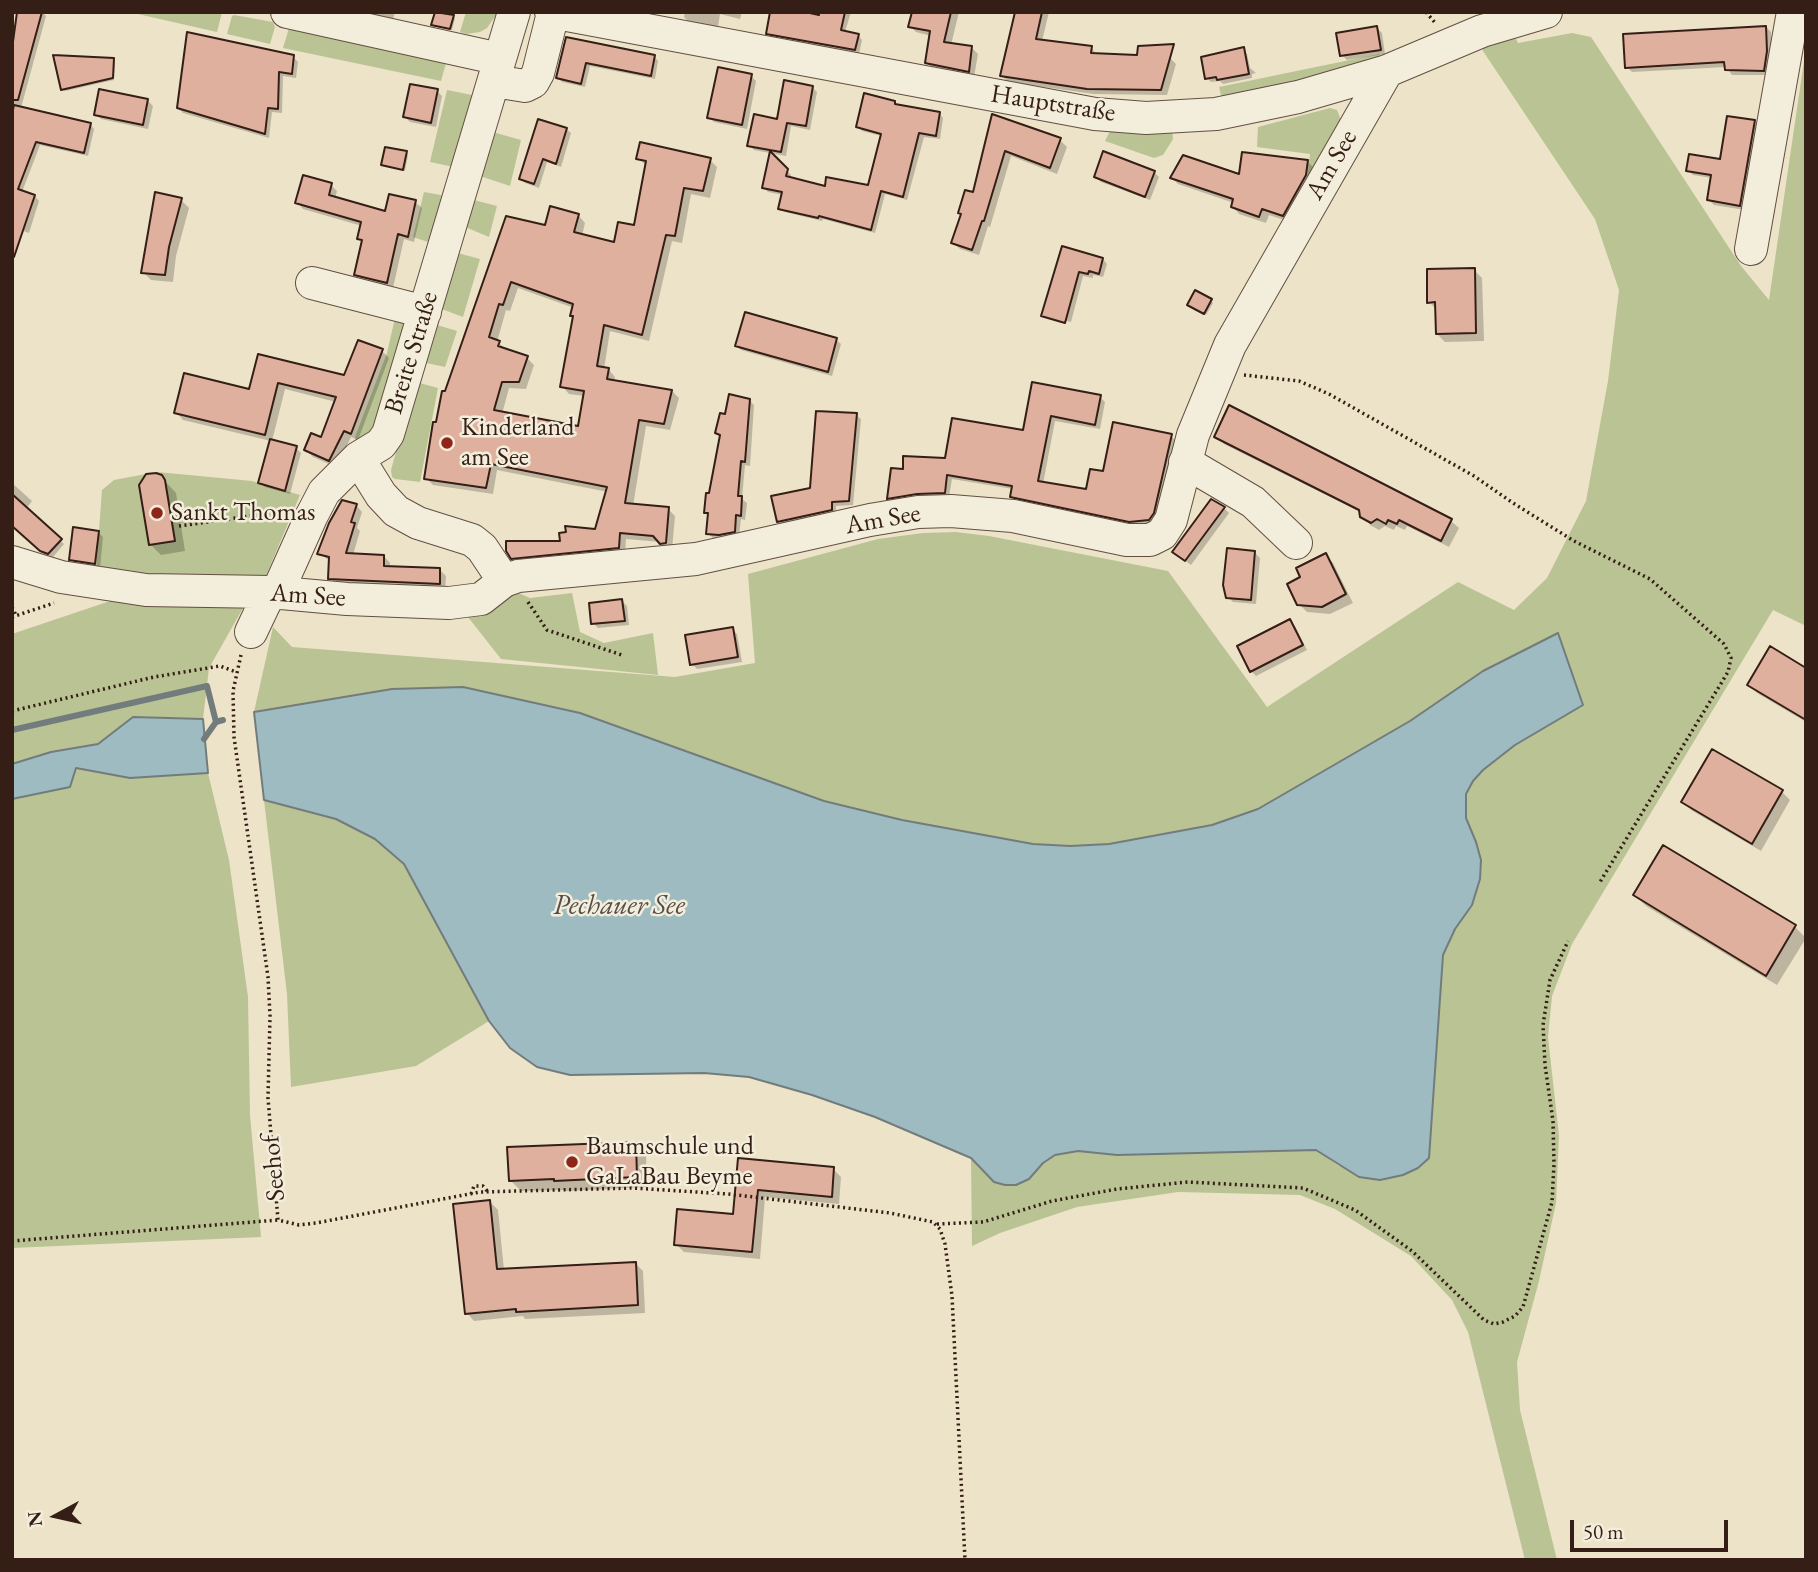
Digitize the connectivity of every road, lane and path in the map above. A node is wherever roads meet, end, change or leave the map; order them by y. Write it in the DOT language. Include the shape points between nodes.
graph roads {
  1 [pos="287,12"];
  2 [pos="514,12"];
  3 [pos="1546,12"];
  4 [pos="1793,12"];
  5 [pos="552,13"];
  6 [pos="497,70"];
  7 [pos="1387,71"];
  8 [pos="1751,249"];
  9 [pos="312,283"];
  10 [pos="425,312"];
  11 [pos="1217,372"];
  12 [pos="358,458"];
  13 [pos="1185,462"];
  14 [pos="312,515"];
  15 [pos="179,526"];
  16 [pos="1296,543"];
  17 [pos="12,562"];
  18 [pos="503,581"];
  19 [pos="274,593"];
  20 [pos="12,607"];
  21 [pos="12,617"];
  22 [pos="251,632"];
  23 [pos="622,656"];
  24 [pos="236,672"];
  25 [pos="12,710"];
  26 [pos="1600,882"];
  27 [pos="1569,941"];
  28 [pos="278,1220"];
  29 [pos="937,1224"];
  30 [pos="12,1241"];
  31 [pos="965,1560"];
  1 -- 6 [label="street"];
  2 -- 6 [label="street, Breite Straße"];
  3 -- 7 [label="street, Hauptstraße" via="1482,31"];
  4 -- 8 [label="street"];
  5 -- 6 [label="street" via="533,82 524,86"];
  5 -- 7 [label="street, Hauptstraße" via="1111,116 1216,114 1298,97"];
  6 -- 10 [label="street, Breite Straße"];
  7 -- 11 [label="street, Am See" via="1244,316"];
  9 -- 10 [label="street"];
  10 -- 12 [label="street, Breite Straße" via="387,437"];
  11 -- 13 [label="street, Am See"];
  11 -- 26 [label="path" via="1293,380 1329,394 1474,476 1567,537 1650,579 1724,644 1731,658 1728,672"];
  12 -- 14 [label="street, Breite Straße" via="331,484"];
  12 -- 18 [label="street" via="396,511 411,521 472,540"];
  13 -- 16 [label="street" via="1253,502"];
  13 -- 18 [label="street, Am See" via="1171,520 1162,534 1150,540 1128,540 1013,516 918,512 696,559 524,575"];
  14 -- 15 [label="path" via="290,510"];
  14 -- 19 [label="street, Breite Straße"];
  17 -- 19 [label="street, Am See" via="95,584 164,592"];
  18 -- 19 [label="street, Am See" via="481,599 461,603"];
  18 -- 23 [label="path" via="511,593 531,606 547,630"];
  19 -- 22 [label="street"];
  20 -- 21 [label="path" via="16,615"];
  22 -- 24 [label="path, Seehof"];
  24 -- 25 [label="path" via="220,666"];
  24 -- 28 [label="path, Seehof" via="234,737 268,977 268,1098"];
  27 -- 29 [label="path, Seehof" via="1550,980 1543,1025 1553,1133 1552,1202 1523,1307 1503,1322 1484,1320 1412,1251 1355,1210 1303,1188 1188,1182 1052,1201 983,1222"];
  28 -- 29 [label="path, Seehof" via="316,1223 488,1192 659,1189 890,1213"];
  28 -- 30 [label="path"];
  29 -- 31 [label="path" via="946,1244 952,1296"];
}
